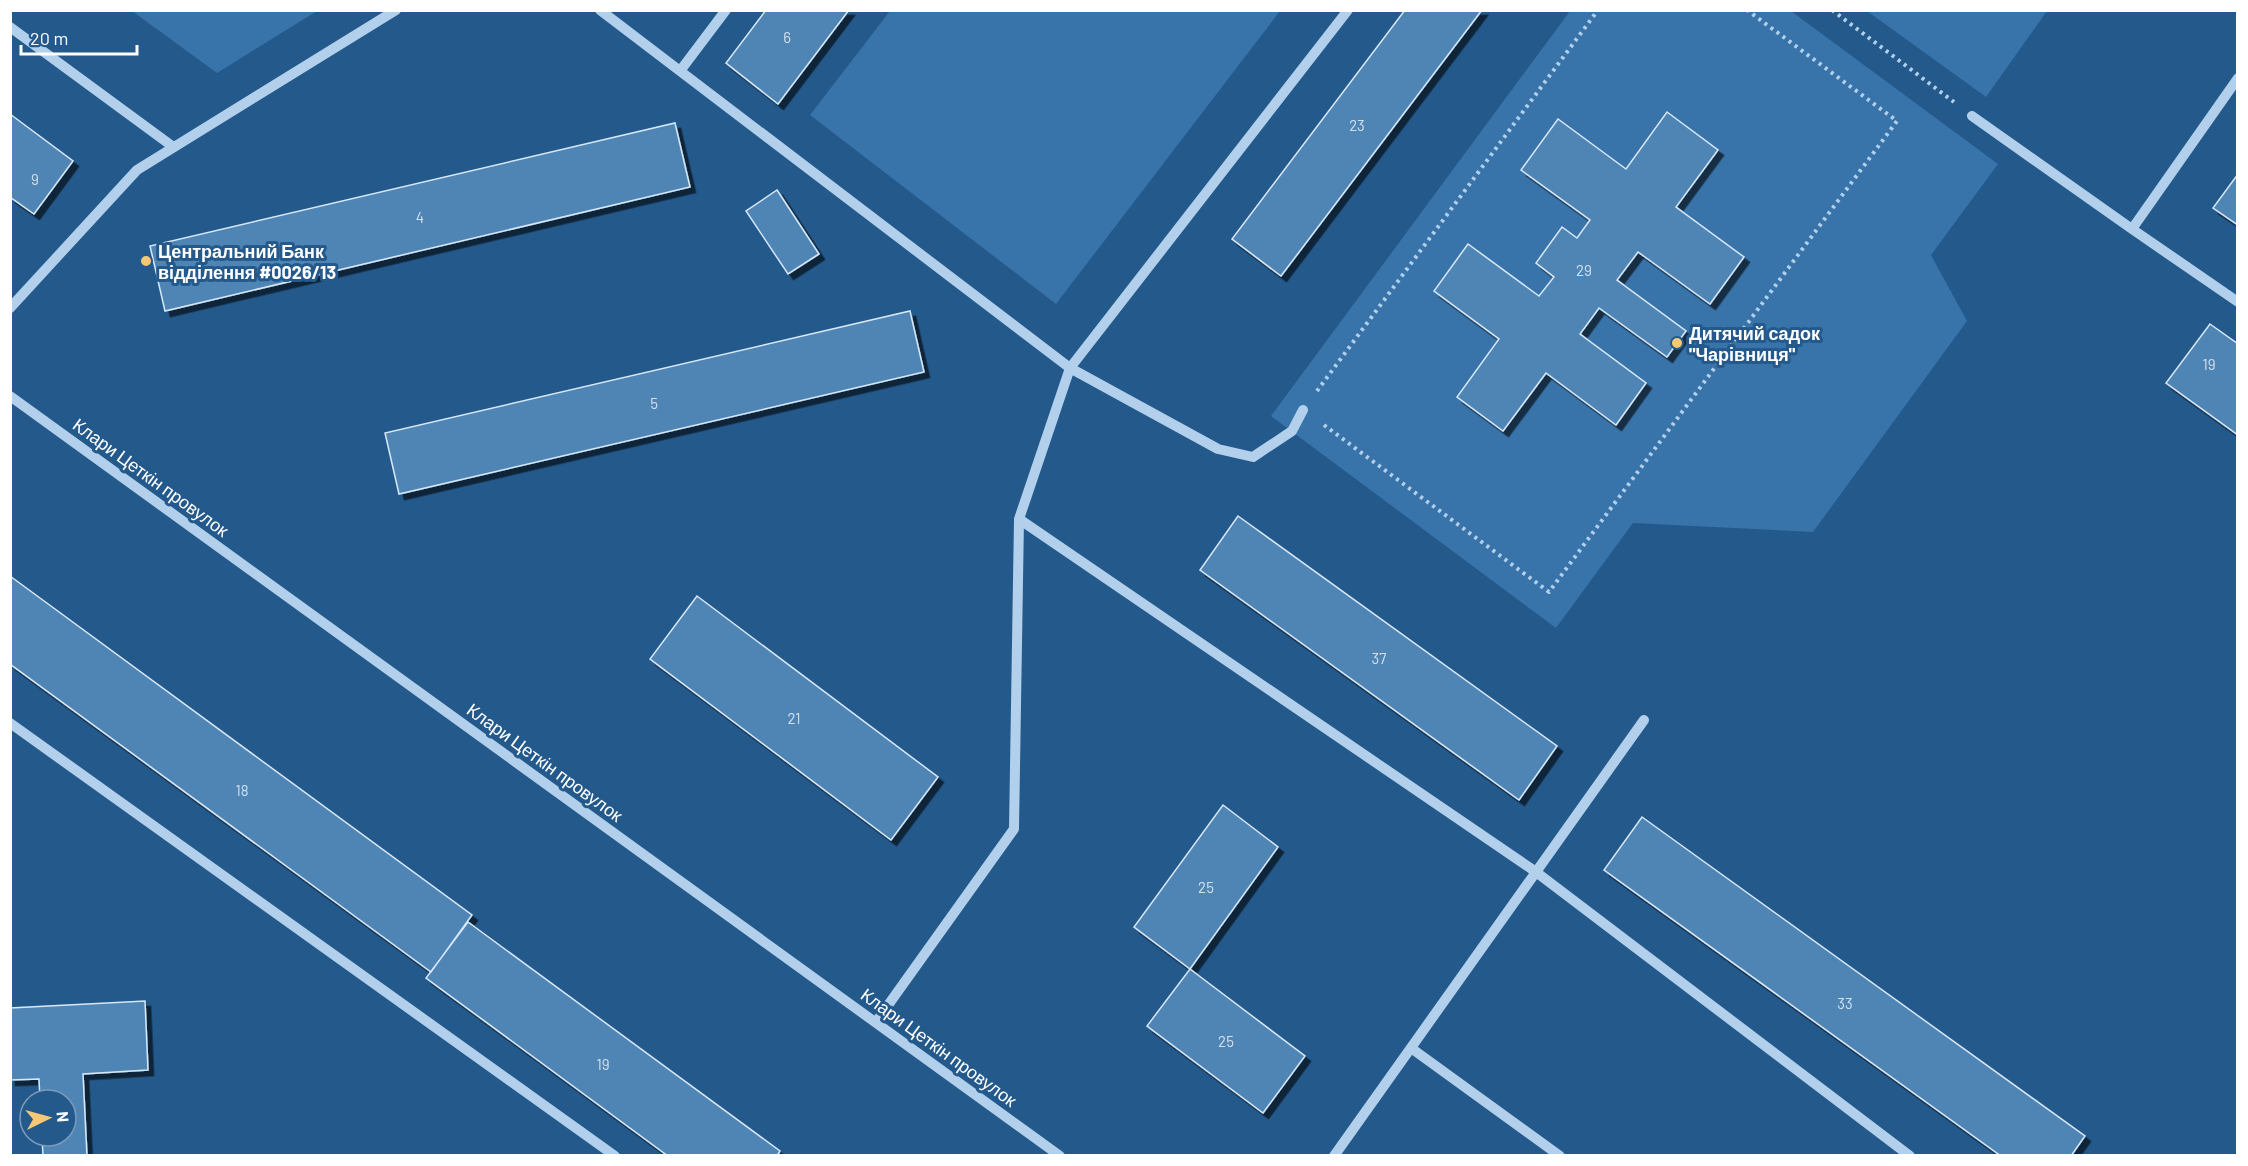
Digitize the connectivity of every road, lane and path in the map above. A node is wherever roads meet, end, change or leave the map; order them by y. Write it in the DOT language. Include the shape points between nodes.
graph roads {
  1 [pos="396,10"];
  2 [pos="600,10"];
  3 [pos="726,10"];
  4 [pos="1348,10"];
  5 [pos="1598,10"];
  6 [pos="1747,10"];
  7 [pos="1832,10"];
  8 [pos="10,27"];
  9 [pos="680,71"];
  10 [pos="2238,78"];
  11 [pos="1972,116"];
  12 [pos="172,146"];
  13 [pos="2132,229"];
  14 [pos="2238,302"];
  15 [pos="10,308"];
  16 [pos="1070,368"];
  17 [pos="10,396"];
  18 [pos="1303,410"];
  19 [pos="1019,519"];
  20 [pos="1644,720"];
  21 [pos="10,723"];
  22 [pos="1536,872"];
  23 [pos="876,1022"];
  24 [pos="1411,1048"];
  25 [pos="615,1155"];
  26 [pos="1060,1155"];
  27 [pos="1334,1155"];
  28 [pos="1560,1155"];
  29 [pos="1910,1155"];
  1 -- 12 [label="street"];
  2 -- 9 [label="street"];
  3 -- 9 [label="street"];
  4 -- 16 [label="street"];
  5 -- 18 [label="path"];
  6 -- 18 [label="path" via="1897,121 1549,592"];
  7 -- 11 [label="path"];
  8 -- 12 [label="street"];
  9 -- 16 [label="street"];
  10 -- 13 [label="street"];
  11 -- 13 [label="street"];
  12 -- 15 [label="street" via="136,170"];
  13 -- 14 [label="street"];
  16 -- 18 [label="street" via="1218,449 1253,457 1292,431"];
  16 -- 19 [label="street"];
  17 -- 23 [label="street, Клари Цеткін провулок"];
  19 -- 22 [label="street"];
  19 -- 23 [label="street" via="1014,829"];
  20 -- 22 [label="street"];
  21 -- 25 [label="street"];
  22 -- 24 [label="street"];
  22 -- 29 [label="street"];
  23 -- 26 [label="street, Клари Цеткін провулок"];
  24 -- 27 [label="street"];
  24 -- 28 [label="street"];
}
